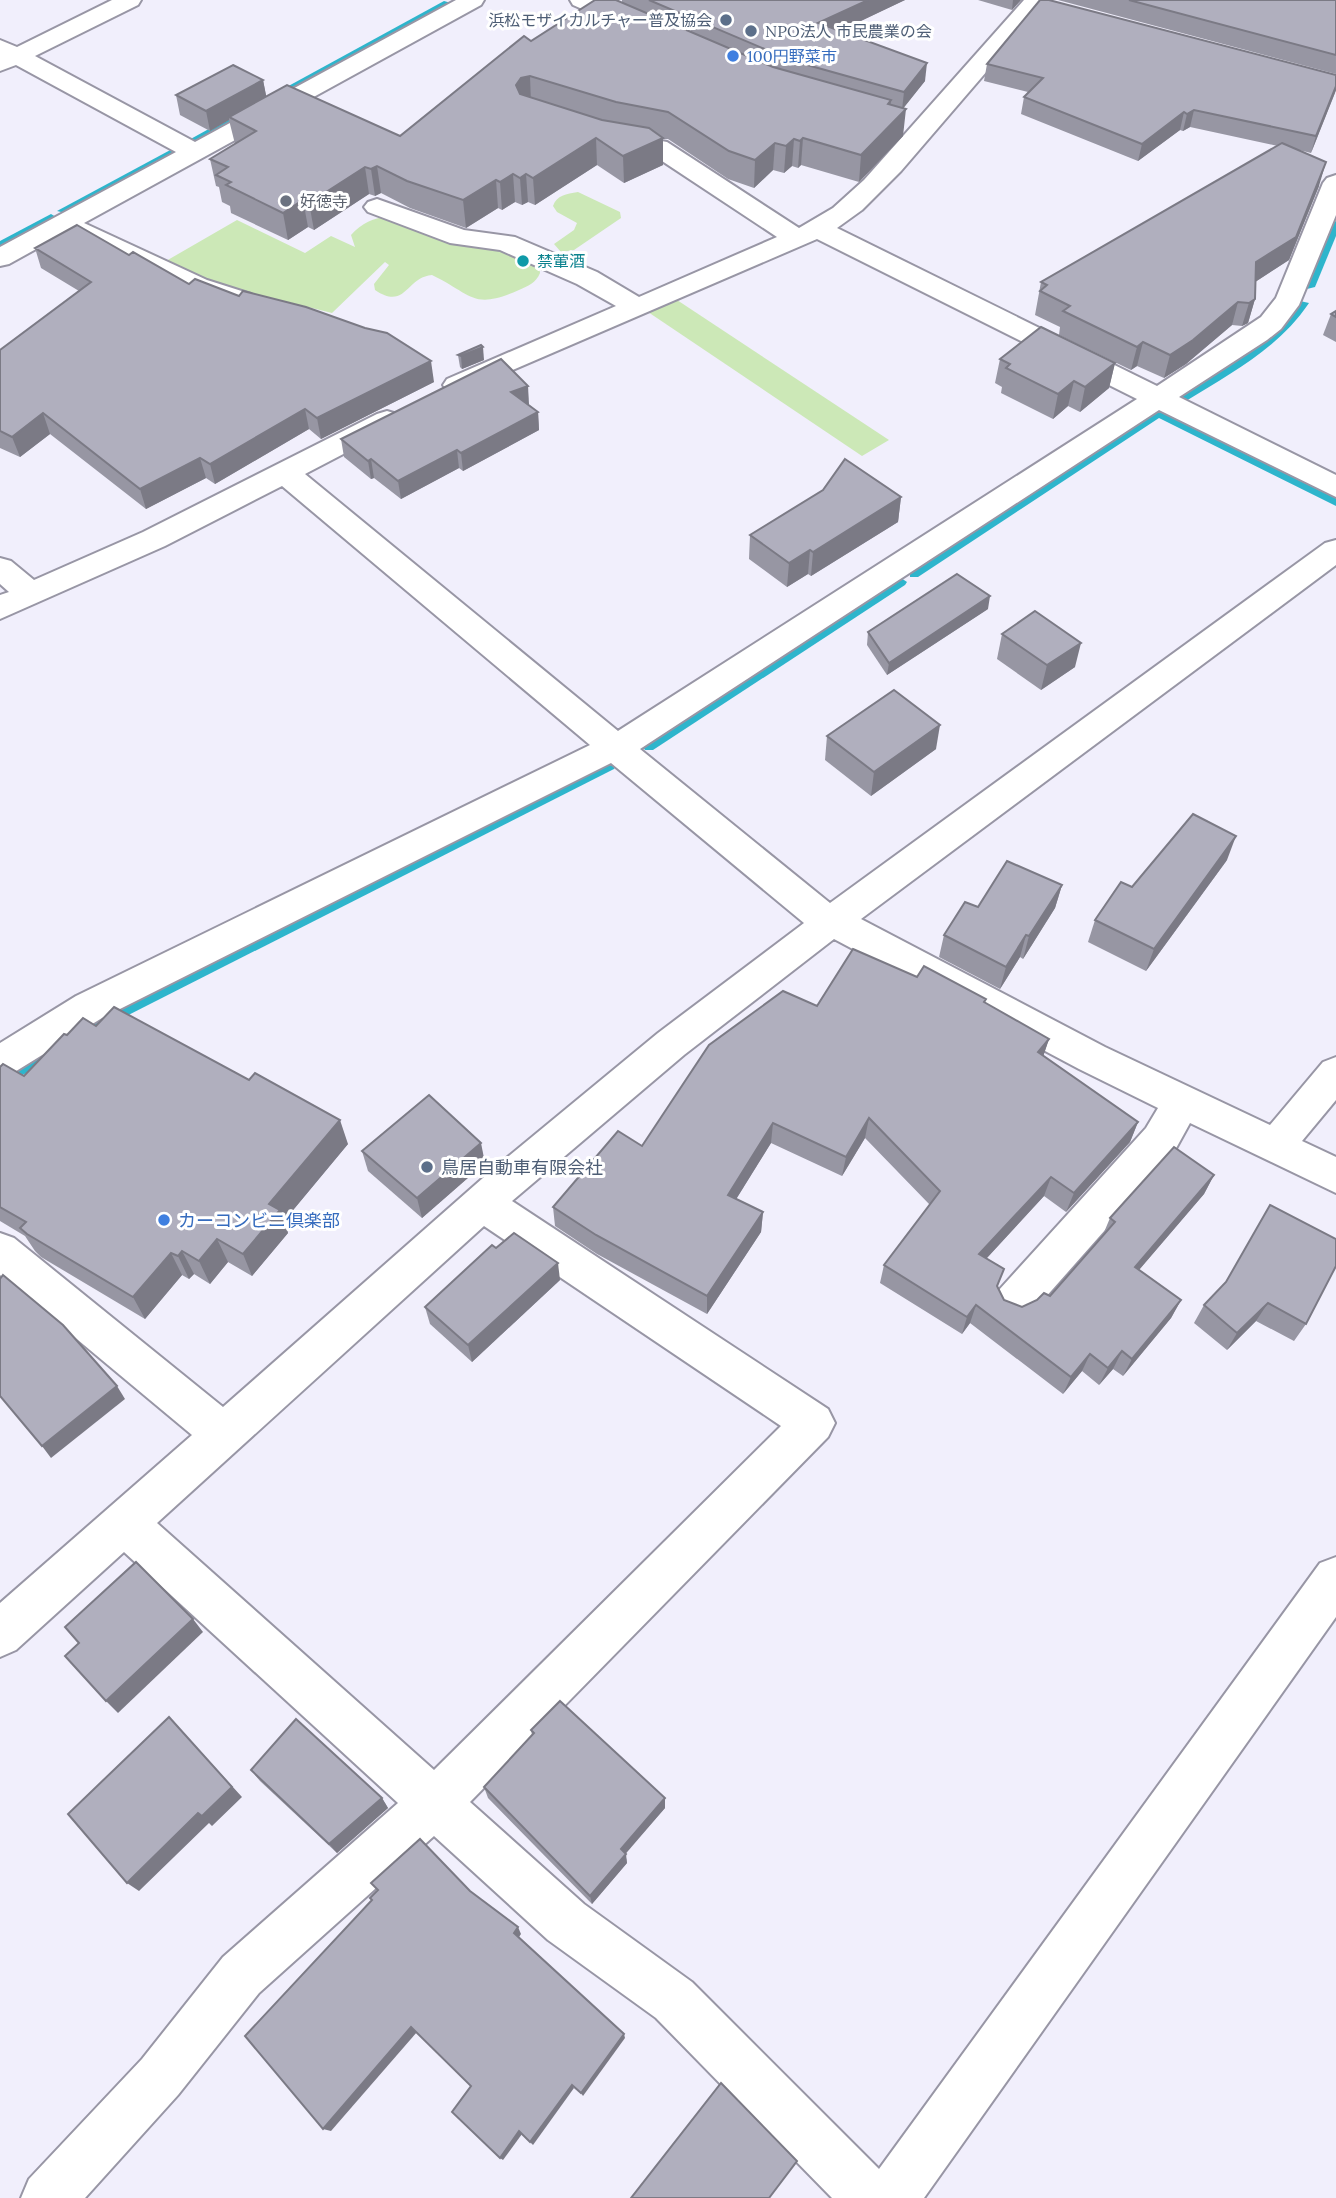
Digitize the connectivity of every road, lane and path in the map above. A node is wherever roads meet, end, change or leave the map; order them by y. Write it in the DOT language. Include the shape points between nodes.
graph roads {
  1 [pos="130,0"];
  2 [pos="473,0"];
  3 [pos="582,0"];
  4 [pos="1043,5"];
  5 [pos="654,32"];
  6 [pos="5,56"];
  7 [pos="590,132"];
  8 [pos="195,152"];
  9 [pos="1336,183"];
  10 [pos="377,207"];
  11 [pos="65,222"];
  12 [pos="808,234"];
  13 [pos="0,258"];
  14 [pos="266,305"];
  15 [pos="636,307"];
  16 [pos="437,367"];
  17 [pos="436,395"];
  18 [pos="1157,399"];
  19 [pos="284,472"];
  20 [pos="1336,487"];
  21 [pos="1336,550"];
  22 [pos="0,568"];
  23 [pos="29,595"];
  24 [pos="0,608"];
  25 [pos="614,747"];
  26 [pos="832,921"];
  27 [pos="0,1062"];
  28 [pos="1336,1073"];
  29 [pos="1182,1102"];
  30 [pos="1277,1148"];
  31 [pos="1336,1176"];
  32 [pos="484,1202"];
  33 [pos="0,1251"];
  34 [pos="1014,1303"];
  35 [pos="222,1436"];
  36 [pos="126,1522"];
  37 [pos="1336,1579"];
  38 [pos="0,1634"];
  39 [pos="434,1804"];
  40 [pos="48,2198"];
  41 [pos="870,2198"];
  42 [pos="891,2198"];
  1 -- 6 [label="street"];
  2 -- 8 [label="street"];
  3 -- 5 [label="street"];
  4 -- 12 [label="street" via="914,124 858,203"];
  6 -- 8 [label="street"];
  7 -- 12 [label="street" via="658,147"];
  8 -- 11 [label="street"];
  9 -- 18 [label="street" via="1281,312 1257,334"];
  10 -- 15 [label="street" via="459,237 506,243 587,278"];
  11 -- 13 [label="street"];
  11 -- 14 [label="street" via="197,286"];
  12 -- 15 [label="street"];
  12 -- 18 [label="street"];
  15 -- 17 [label="street"];
  16 -- 17 [label="street"];
  17 -- 19 [label="street"];
  18 -- 20 [label="street"];
  18 -- 25 [label="street"];
  19 -- 23 [label="street"];
  19 -- 25 [label="street"];
  21 -- 26 [label="street"];
  22 -- 23 [label="street"];
  23 -- 24 [label="street"];
  25 -- 26 [label="street" via="809,909"];
  25 -- 27 [label="street" via="89,1007"];
  26 -- 29 [label="street"];
  26 -- 32 [label="street" via="671,1044"];
  28 -- 30 [label="street"];
  29 -- 30 [label="street"];
  29 -- 34 [label="street" via="1160,1140"];
  30 -- 31 [label="street"];
  32 -- 35 [label="street"];
  32 -- 39 [label="street" via="813,1423"];
  33 -- 35 [label="street" via="196,1409"];
  35 -- 36 [label="street"];
  36 -- 38 [label="street"];
  36 -- 39 [label="street"];
  37 -- 42 [label="street"];
  39 -- 40 [label="street" via="241,1975 160,2077"];
  39 -- 41 [label="street" via="566,1922 674,2000"];
}
